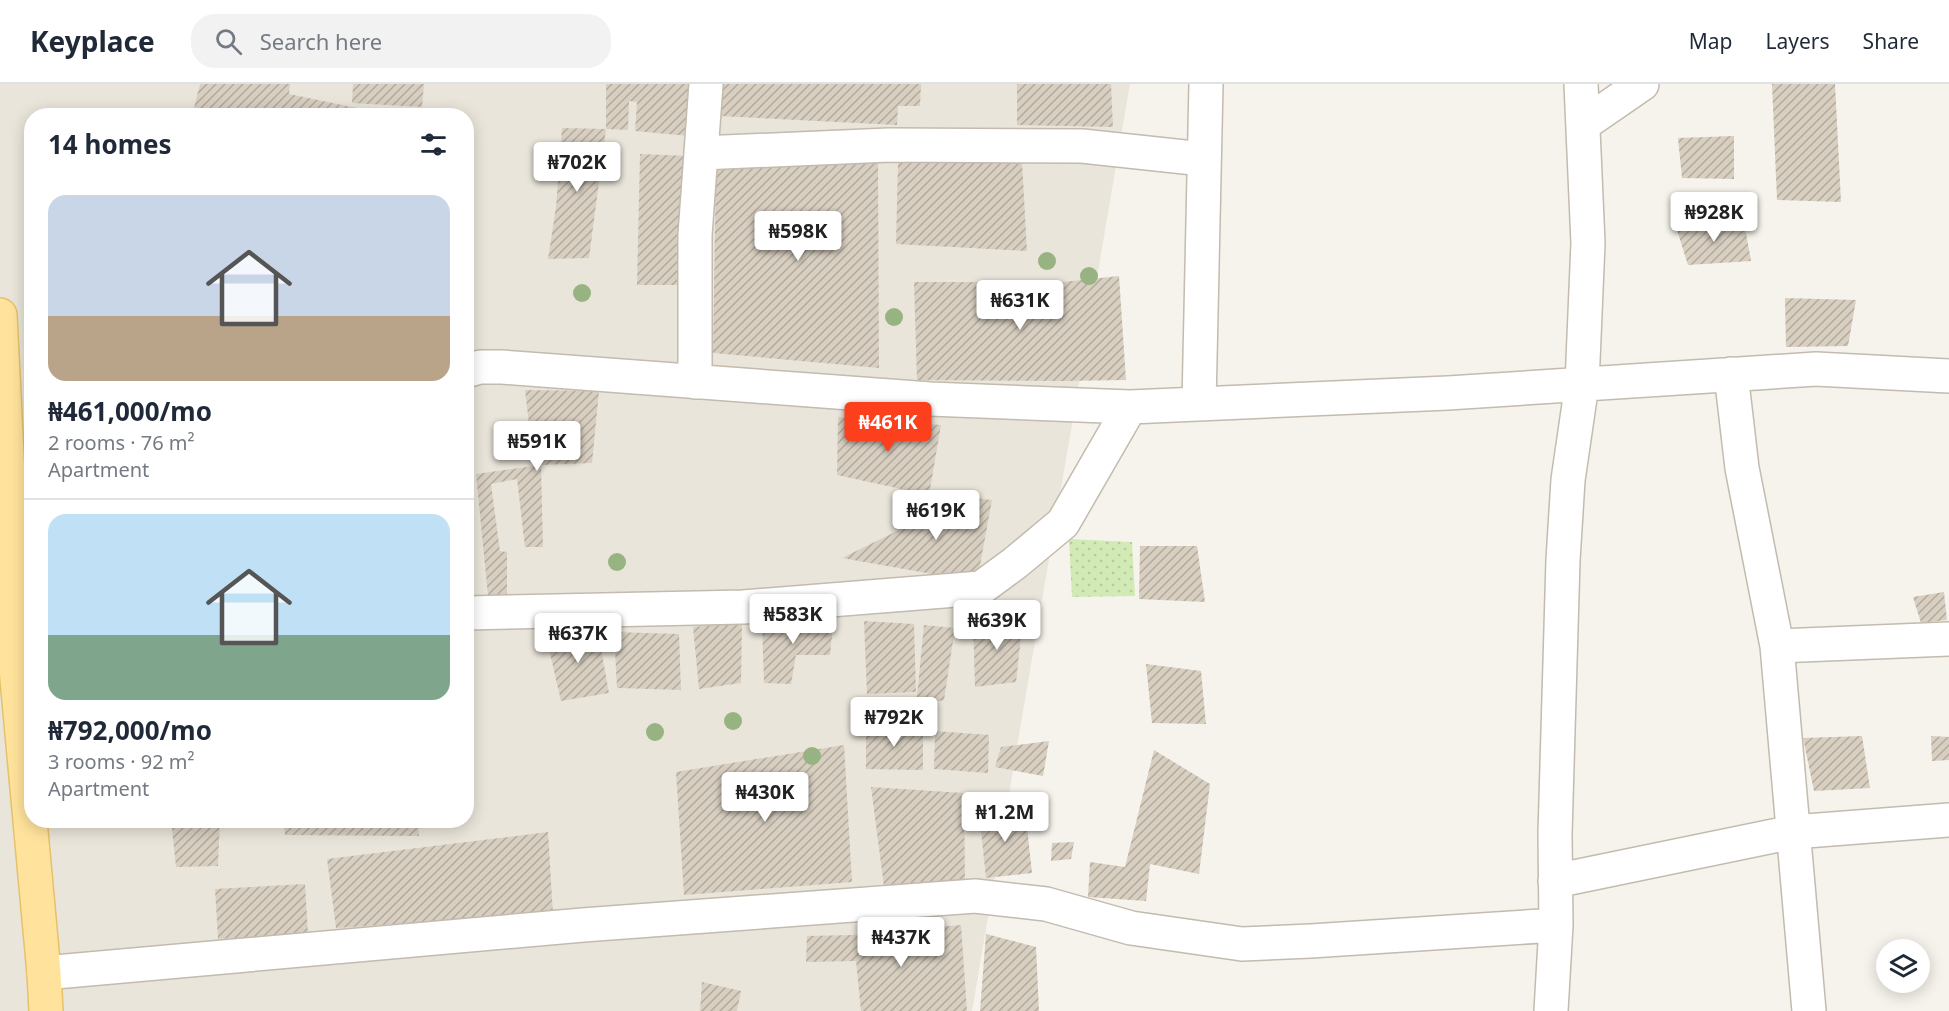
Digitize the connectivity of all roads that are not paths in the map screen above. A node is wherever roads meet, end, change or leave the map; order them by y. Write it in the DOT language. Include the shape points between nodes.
graph roads {
  1 [pos="706,84"];
  2 [pos="1206,84"];
  3 [pos="1581,84"];
  4 [pos="1642,84"];
  5 [pos="1584,124"];
  6 [pos="701,153"];
  7 [pos="1203,159"];
  8 [pos="0,315"];
  9 [pos="474,369"];
  10 [pos="1731,374"];
  11 [pos="1949,376"];
  12 [pos="694,382"];
  13 [pos="1582,384"];
  14 [pos="1199,404"];
  15 [pos="1130,407"];
  16 [pos="474,613"];
  17 [pos="1949,639"];
  18 [pos="23,645"];
  19 [pos="1777,646"];
  20 [pos="24,661"];
  21 [pos="1949,820"];
  22 [pos="35,828"];
  23 [pos="1793,832"];
  24 [pos="1556,881"];
  25 [pos="1556,925"];
  26 [pos="44,973"];
  27 [pos="46,1011"];
  28 [pos="1551,1011"];
  29 [pos="1809,1011"];
  1 -- 6 [label="street"];
  2 -- 7 [label="street"];
  3 -- 5 [label="street"];
  4 -- 5 [label="street"];
  5 -- 13 [label="street" via="1588,243"];
  6 -- 7 [label="street" via="889,145 1082,146"];
  6 -- 12 [label="street" via="695,235"];
  7 -- 14 [label="street"];
  8 -- 18 [label="main road" via="13,575"];
  9 -- 12 [label="street" via="502,367"];
  10 -- 11 [label="street" via="1816,369"];
  10 -- 13 [label="street"];
  10 -- 19 [label="street" via="1742,468"];
  12 -- 15 [label="street" via="930,399"];
  13 -- 14 [label="street"];
  13 -- 24 [label="street" via="1568,480 1563,560"];
  14 -- 15 [label="street"];
  15 -- 16 [label="street" via="1063,523 981,588 743,607"];
  17 -- 19 [label="street"];
  18 -- 20 [label="main road"];
  19 -- 23 [label="street"];
  21 -- 23 [label="street"];
  22 -- 26 [label="main road"];
  23 -- 24 [label="street"];
  23 -- 29 [label="street"];
  24 -- 25 [label="street"];
  25 -- 26 [label="street" via="1242,944 1131,928 1046,904 975,896 584,925"];
  25 -- 28 [label="street"];
  26 -- 27 [label="main road"];
}
